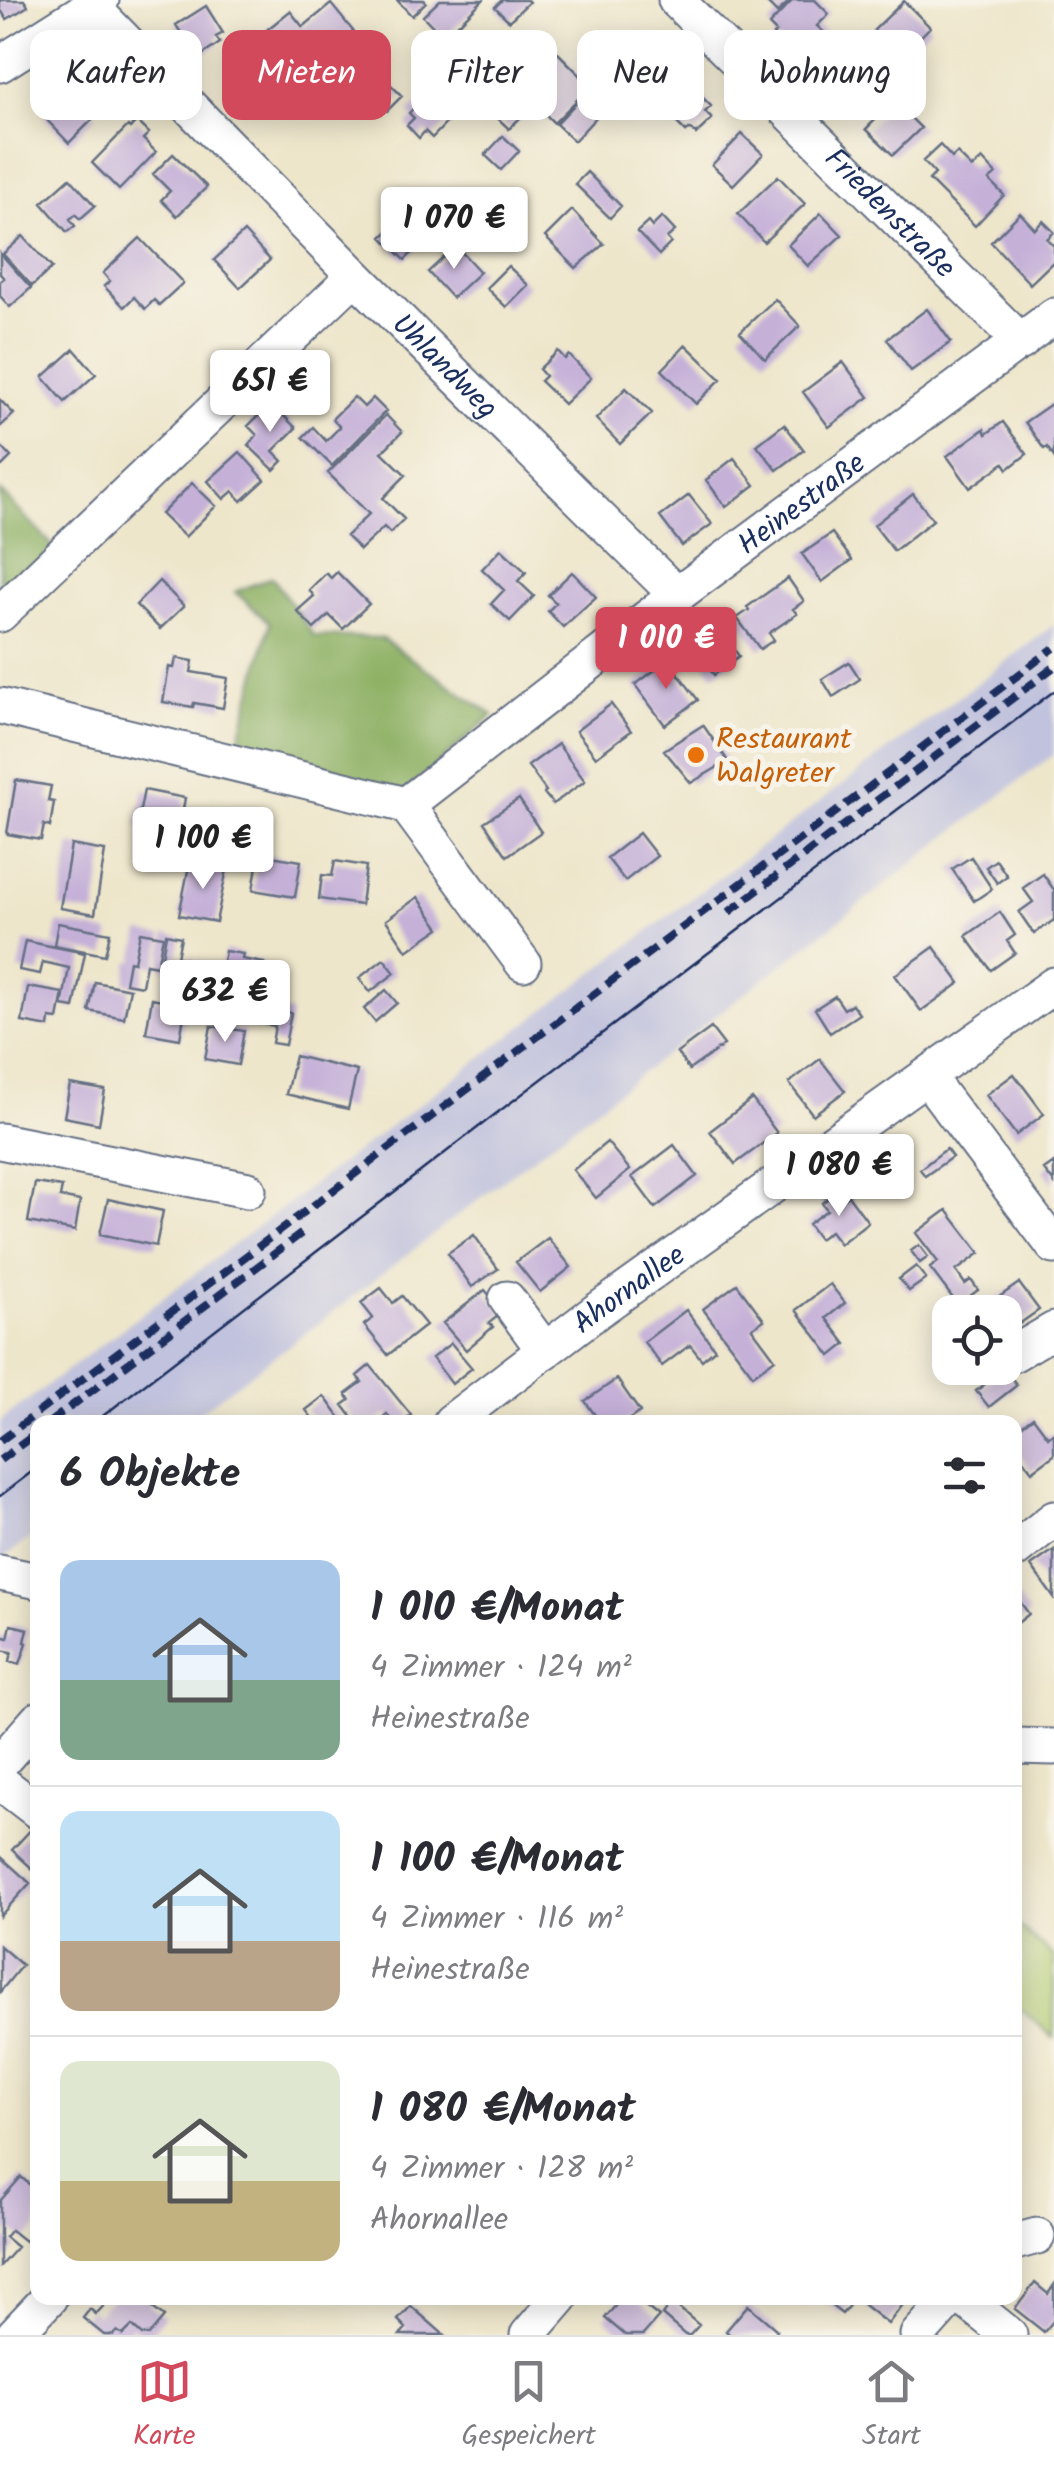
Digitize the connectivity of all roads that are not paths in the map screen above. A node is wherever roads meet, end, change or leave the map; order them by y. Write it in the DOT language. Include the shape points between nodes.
graph roads {
  1 [pos="676,0"];
  2 [pos="96,3"];
  3 [pos="0,64"];
  4 [pos="355,276"];
  5 [pos="1054,316"];
  6 [pos="1021,342"];
  7 [pos="677,596"];
  8 [pos="0,614"];
  9 [pos="0,706"];
  10 [pos="406,805"];
  11 [pos="523,963"];
  12 [pos="1054,985"];
  13 [pos="927,1076"];
  14 [pos="0,1141"];
  15 [pos="248,1190"];
  16 [pos="1054,1246"];
  17 [pos="506,1300"];
  18 [pos="1054,1330"];
  19 [pos="1022,1349"];
  20 [pos="545,1351"];
  21 [pos="460,1415"];
  22 [pos="1054,1520"];
  23 [pos="1022,1545"];
  24 [pos="0,1573"];
  25 [pos="30,1579"];
  26 [pos="30,1729"];
  27 [pos="1022,1746"];
  28 [pos="1054,1747"];
  29 [pos="0,1763"];
  30 [pos="0,1782"];
  31 [pos="30,1806"];
  32 [pos="42,2305"];
  33 [pos="554,2305"];
  34 [pos="944,2305"];
  35 [pos="972,2305"];
  36 [pos="14,2335"];
  37 [pos="528,2335"];
  38 [pos="918,2335"];
  39 [pos="1009,2335"];
  1 -- 6 [label="street, Friedenstraße"];
  2 -- 3 [label="street"];
  2 -- 4 [label="street, Uhlandweg"];
  4 -- 7 [label="street, Uhlandweg"];
  4 -- 8 [label="street"];
  5 -- 6 [label="street, Heinestraße"];
  6 -- 7 [label="street, Heinestraße"];
  7 -- 10 [label="street, Heinestraße"];
  9 -- 10 [label="street"];
  10 -- 11 [label="street"];
  12 -- 13 [label="street, Ahornallee"];
  13 -- 16 [label="street"];
  13 -- 20 [label="street, Ahornallee"];
  14 -- 15 [label="street"];
  17 -- 20 [label="street"];
  18 -- 19 [label="street"];
  20 -- 21 [label="street, Ahornallee"];
  22 -- 23 [label="street"];
  24 -- 25 [label="street"];
  26 -- 29 [label="street"];
  27 -- 28 [label="street"];
  30 -- 31 [label="street"];
  32 -- 36 [label="street"];
  33 -- 37 [label="street"];
  34 -- 38 [label="street"];
  35 -- 39 [label="street"];
}
